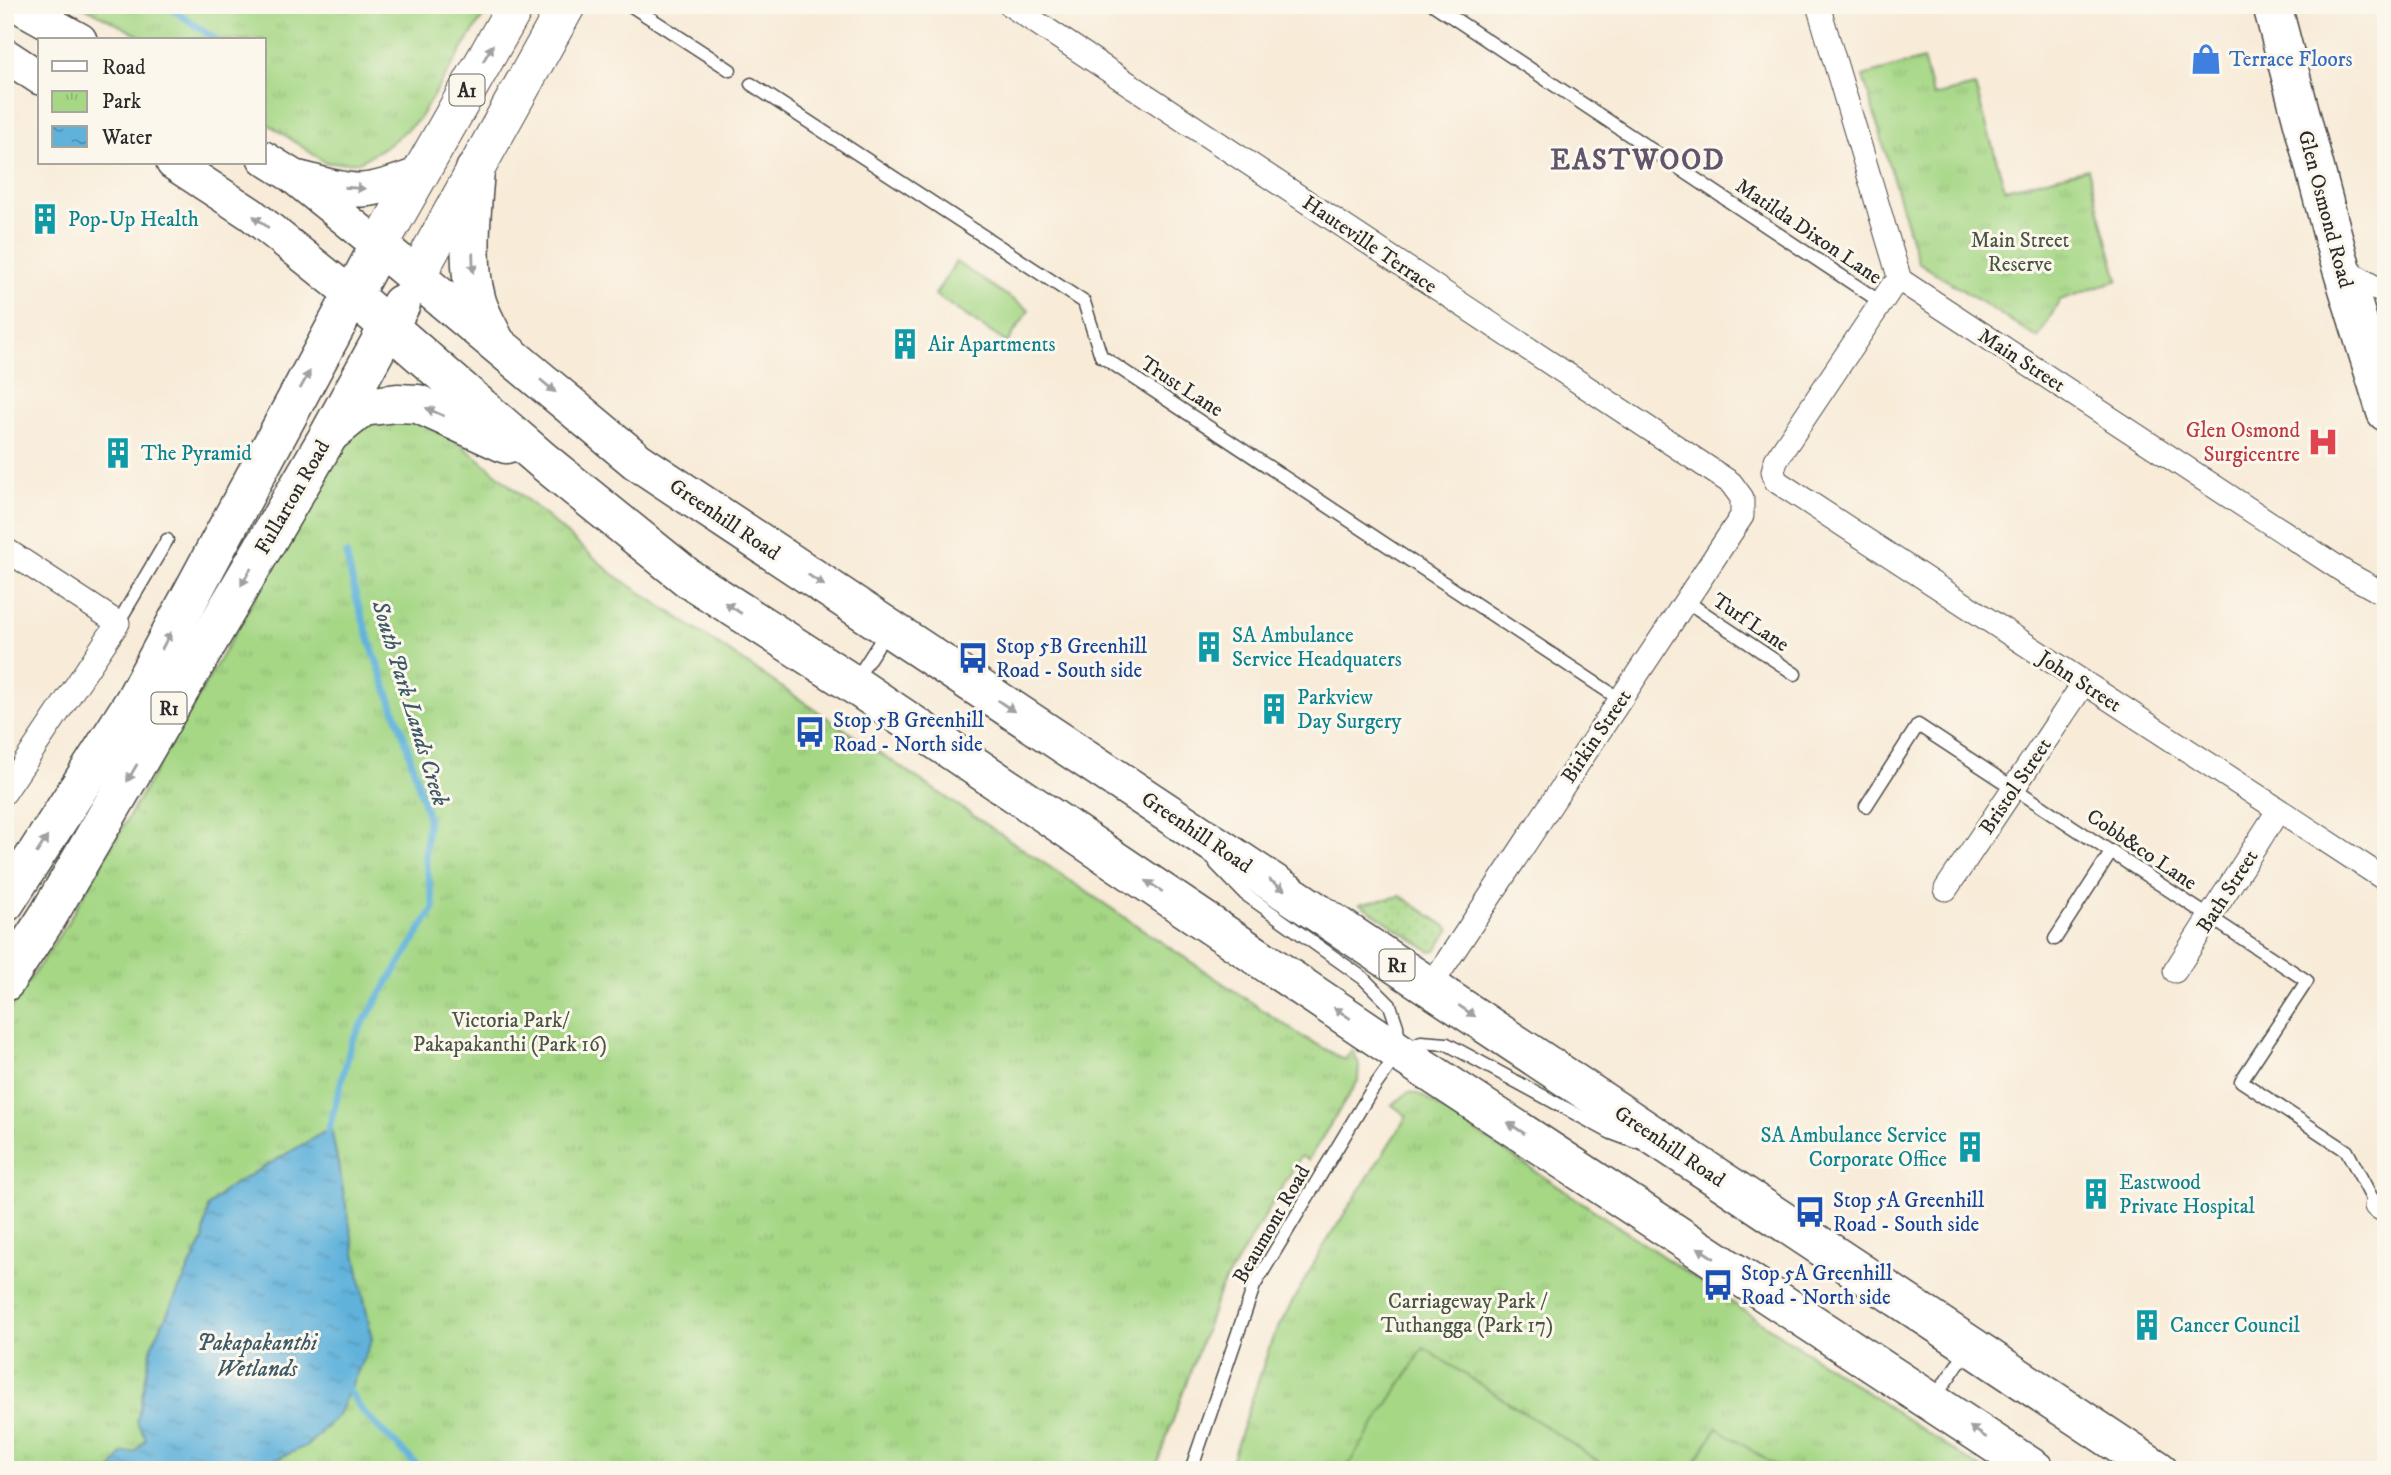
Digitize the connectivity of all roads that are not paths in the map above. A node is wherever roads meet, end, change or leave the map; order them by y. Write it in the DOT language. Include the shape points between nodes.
graph roads {
  1 [pos="17,5"];
  2 [pos="516,5"];
  3 [pos="567,5"];
  4 [pos="630,5"];
  5 [pos="1010,5"];
  6 [pos="1434,5"];
  7 [pos="1818,5"];
  8 [pos="2272,5"];
  9 [pos="76,38"];
  10 [pos="5,55"];
  11 [pos="730,70"];
  12 [pos="38,77"];
  13 [pos="751,83"];
  14 [pos="175,164"];
  15 [pos="278,167"];
  16 [pos="475,170"];
  17 [pos="418,175"];
  18 [pos="379,246"];
  19 [pos="2341,267"];
  20 [pos="416,277"];
  21 [pos="1900,280"];
  22 [pos="2386,294"];
  23 [pos="352,295"];
  24 [pos="1882,303"];
  25 [pos="389,326"];
  26 [pos="496,342"];
  27 [pos="2386,412"];
  28 [pos="330,433"];
  29 [pos="542,460"];
  30 [pos="1731,483"];
  31 [pos="167,540"];
  32 [pos="5,549"];
  33 [pos="2386,591"];
  34 [pos="1686,601"];
  35 [pos="118,623"];
  36 [pos="889,628"];
  37 [pos="1795,674"];
  38 [pos="2084,683"];
  39 [pos="853,684"];
  40 [pos="1620,700"];
  41 [pos="2014,787"];
  42 [pos="5,792"];
  43 [pos="1866,806"];
  44 [pos="1162,809"];
  45 [pos="2278,811"];
  46 [pos="2112,852"];
  47 [pos="2386,880"];
  48 [pos="1946,889"];
  49 [pos="5,903"];
  50 [pos="2210,917"];
  51 [pos="2055,939"];
  52 [pos="2175,971"];
  53 [pos="5,982"];
  54 [pos="1430,987"];
  55 [pos="1399,1052"];
  56 [pos="1703,1168"];
  57 [pos="2381,1209"];
  58 [pos="1970,1346"];
  59 [pos="1933,1402"];
  60 [pos="1191,1470"];
  61 [pos="2035,1470"];
  62 [pos="2158,1470"];
  1 -- 9 [label="main road"];
  17 -- 2 [label="main road, Fullarton Road / A1, one-way"];
  3 -- 16 [label="main road, Fullarton Road / A1"];
  4 -- 11 [label="lane"];
  5 -- 30 [label="street, Hauteville Terrace"];
  6 -- 24 [label="lane, Matilda Dixon Lane"];
  7 -- 21 [label="street"];
  8 -- 19 [label="highway, Glen Osmond Road"];
  10 -- 12 [label="main road"];
  13 -- 40 [label="lane, Trust Lane" via="1084,302 1101,356"];
  23 -- 14 [label="main road, one-way" via="251,214"];
  15 -- 17 [label="main road, one-way" via="330,186 362,190"];
  15 -- 18 [label="main road, Greenhill Road"];
  16 -- 20 [label="main road, Fullarton Road / A1"];
  16 -- 26 [label="highway, one-way" via="471,222 476,299"];
  17 -- 18 [label="main road, Fullarton Road / A1"];
  18 -- 20 [label="highway, Greenhill Road / R1"];
  18 -- 23 [label="highway, Fullarton Road / R1"];
  19 -- 22 [label="street"];
  19 -- 27 [label="highway, Glen Osmond Road"];
  20 -- 25 [label="highway, Fullarton Road / A1"];
  20 -- 26 [label="highway, Greenhill Road / R1"];
  21 -- 24 [label="street"];
  21 -- 33 [label="street, Main Street" via="2346,573"];
  23 -- 25 [label="highway"];
  49 -- 23 [label="highway, Fullarton Road / R1, one-way" via="134,701"];
  24 -- 38 [label="street, John Street" via="1776,460 1776,481"];
  25 -- 28 [label="highway, Fullarton Road / R1"];
  25 -- 29 [label="highway"];
  26 -- 36 [label="highway, Greenhill Road / R1, one-way" via="637,461"];
  29 -- 28 [label="highway, R1, one-way" via="418,404 363,407"];
  28 -- 53 [label="highway, Fullarton Road / R1, one-way"];
  39 -- 29 [label="highway, R1, one-way" via="688,578"];
  30 -- 34 [label="street, Birkin Street" via="1742,498 1742,516"];
  31 -- 35 [label="lane"];
  32 -- 35 [label="street"];
  34 -- 37 [label="lane, Turf Lane"];
  34 -- 40 [label="street, Birkin Street"];
  35 -- 42 [label="street"];
  36 -- 39 [label="lane"];
  36 -- 44 [label="highway, Greenhill Road / R1, one-way"];
  38 -- 41 [label="street, Bristol Street"];
  38 -- 45 [label="street, John Street"];
  55 -- 39 [label="highway, R1, one-way"];
  40 -- 54 [label="street, Birkin Street"];
  41 -- 43 [label="lane, Cobb&co Lane" via="1918,725"];
  41 -- 46 [label="lane, Cobb&co Lane"];
  41 -- 48 [label="street, Bristol Street"];
  44 -- 54 [label="highway, Greenhill Road / R1, one-way"];
  44 -- 55 [label="lane" via="1245,894 1363,978 1390,1005"];
  45 -- 47 [label="street, John Street"];
  45 -- 50 [label="street, Bath Street"];
  46 -- 50 [label="lane, Cobb&co Lane"];
  46 -- 51 [label="lane"];
  50 -- 52 [label="street, Bath Street"];
  50 -- 57 [label="lane, Cobb&co Lane" via="2307,981 2241,1081 2347,1151"];
  54 -- 56 [label="highway, Greenhill Road / R1, one-way"];
  55 -- 56 [label="lane" via="1421,1042 1447,1044 1612,1133"];
  59 -- 55 [label="highway, R1, one-way"];
  55 -- 60 [label="lane, Beaumont Road" via="1254,1286"];
  56 -- 58 [label="highway, Greenhill Road / R1"];
  58 -- 59 [label="lane"];
  58 -- 62 [label="highway, Greenhill Road / R1"];
  61 -- 59 [label="highway, R1, one-way"];
}
